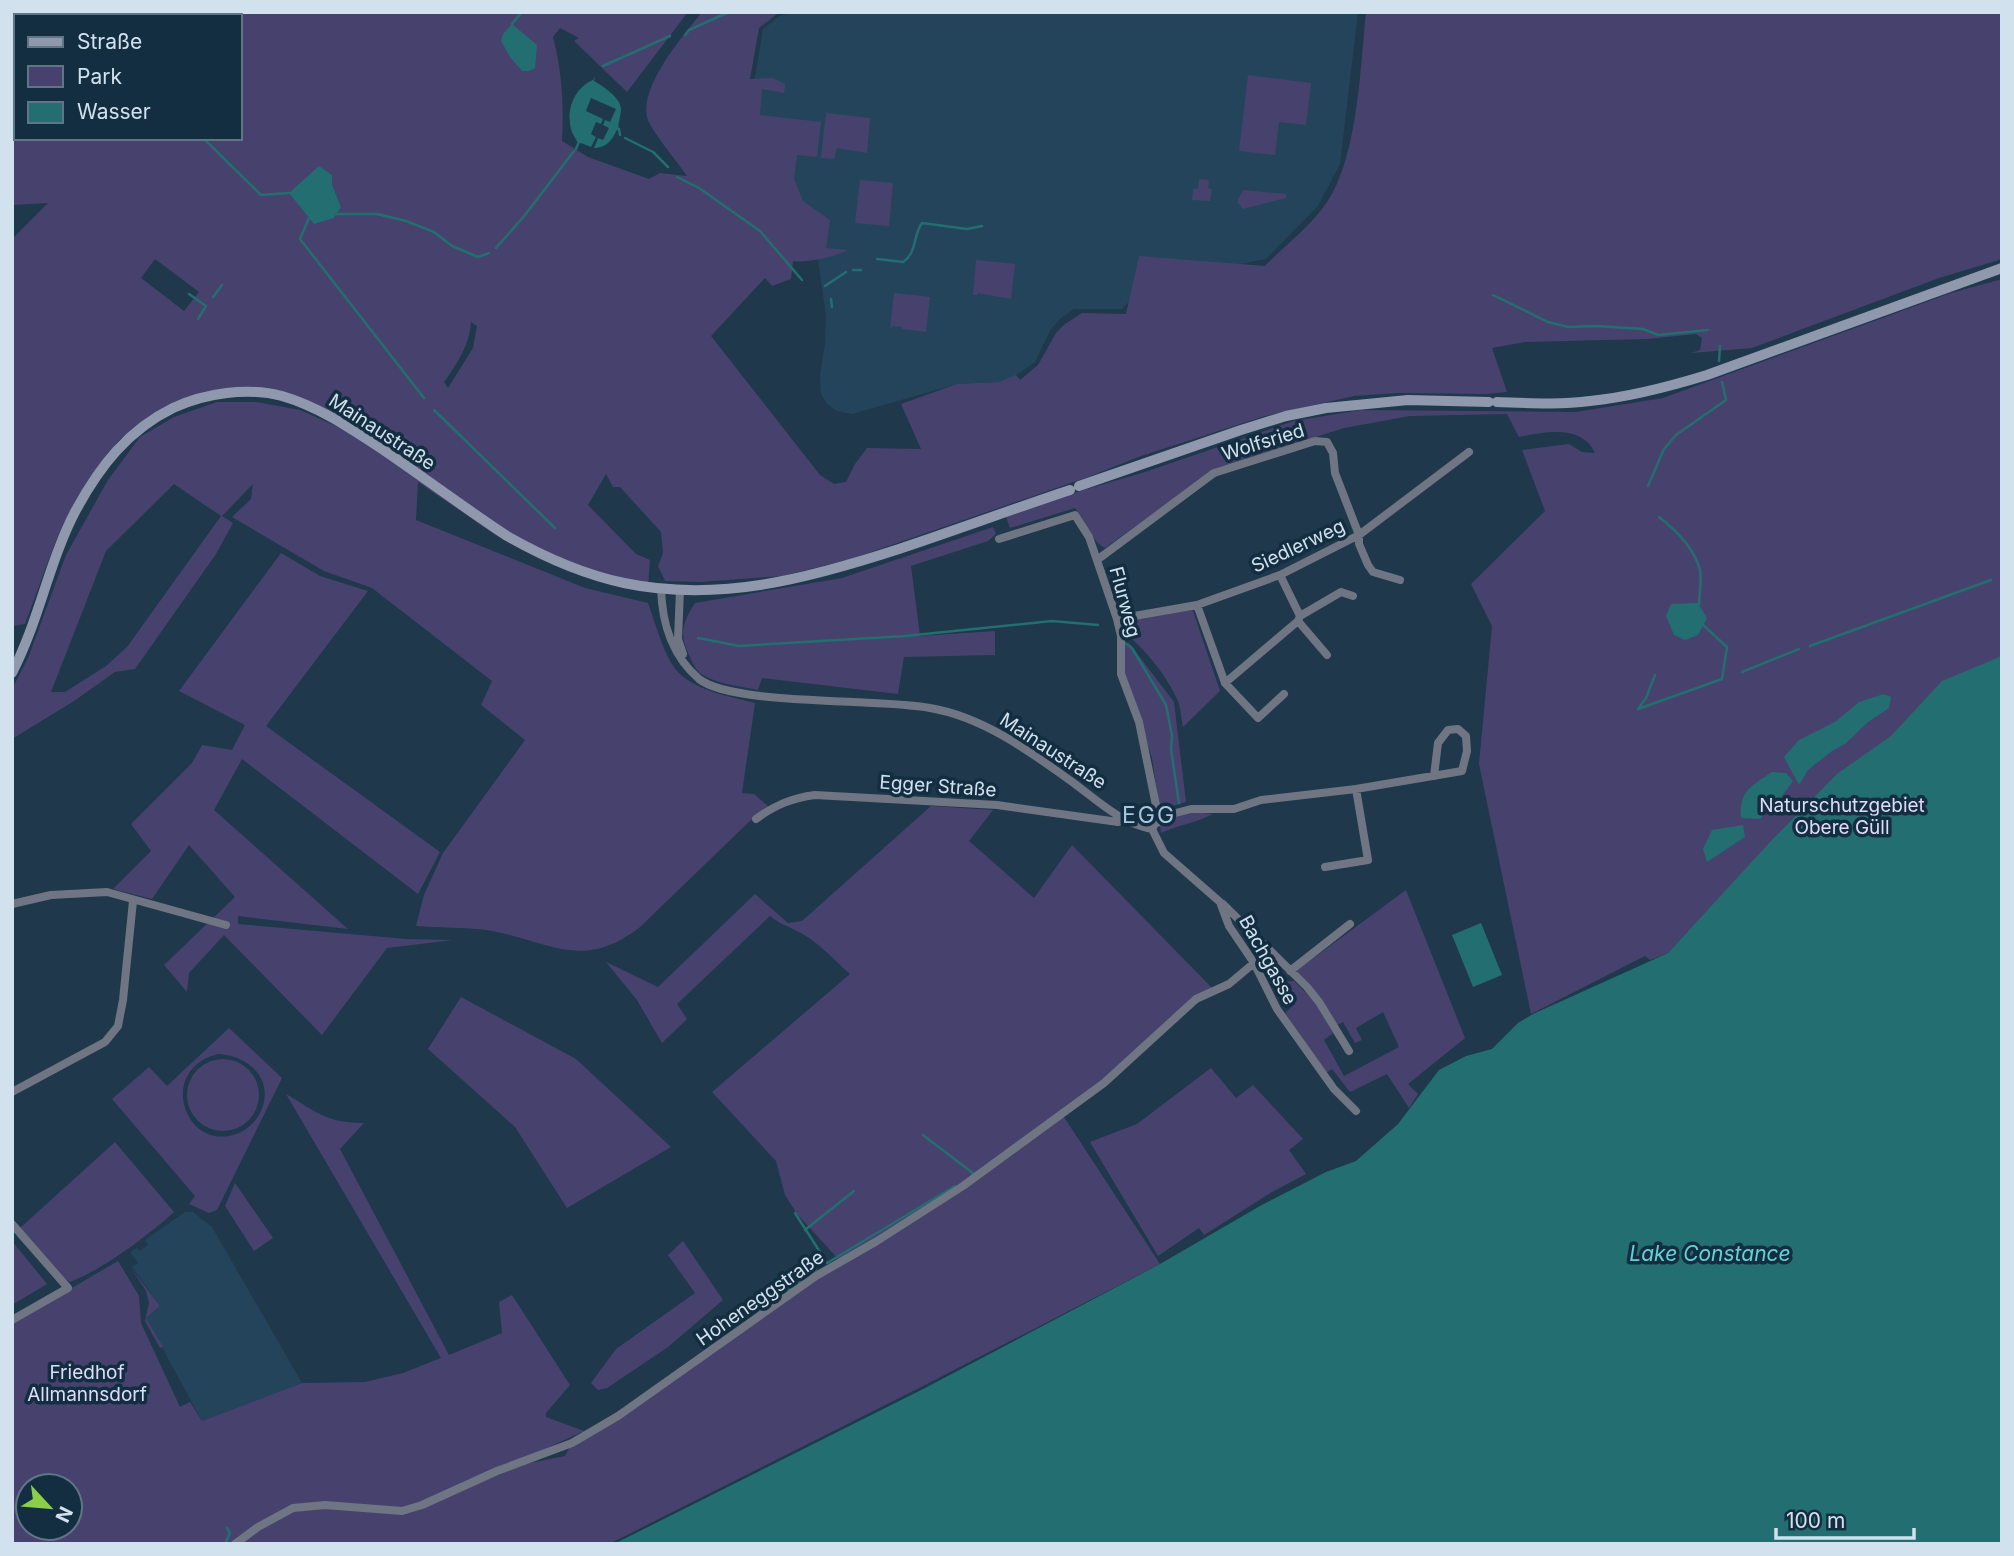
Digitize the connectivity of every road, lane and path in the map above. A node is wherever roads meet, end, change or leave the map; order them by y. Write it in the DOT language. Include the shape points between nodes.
graph roads {
  1 [pos="2002,268"];
  2 [pos="1469,452"];
  3 [pos="1359,535"];
  4 [pos="999,539"];
  5 [pos="1097,560"];
  6 [pos="1280,575"];
  7 [pos="1400,580"];
  8 [pos="661,588"];
  9 [pos="680,590"];
  10 [pos="1353,596"];
  11 [pos="1198,604"];
  12 [pos="1117,619"];
  13 [pos="1299,619"];
  14 [pos="1327,655"];
  15 [pos="686,664"];
  16 [pos="12,673"];
  17 [pos="1225,683"];
  18 [pos="1284,694"];
  19 [pos="1434,776"];
  20 [pos="1356,789"];
  21 [pos="756,819"];
  22 [pos="1123,820"];
  23 [pos="1160,820"];
  24 [pos="1152,829"];
  25 [pos="1325,867"];
  26 [pos="133,901"];
  27 [pos="1220,902"];
  28 [pos="12,904"];
  29 [pos="1350,924"];
  30 [pos="226,925"];
  31 [pos="1254,964"];
  32 [pos="1290,971"];
  33 [pos="1349,1051"];
  34 [pos="12,1092"];
  35 [pos="1356,1111"];
  36 [pos="12,1224"];
  37 [pos="12,1320"];
  38 [pos="235,1544"];
  1 -- 9 [label="main road" via="1653,391 1587,402 1408,400 1286,416 814,575 746,587"];
  2 -- 3 [label="street, Siedlerweg"];
  3 -- 5 [label="street, Wolfsried" via="1335,473 1333,453 1327,442 1315,441 1214,473"];
  3 -- 6 [label="street, Siedlerweg"];
  3 -- 7 [label="street" via="1373,572"];
  4 -- 5 [label="street, Flurweg" via="1075,515"];
  5 -- 12 [label="street, Flurweg"];
  6 -- 11 [label="street, Siedlerweg"];
  6 -- 13 [label="street"];
  8 -- 9 [label="main road"];
  8 -- 15 [label="street, Mainaustraße" via="665,630"];
  8 -- 16 [label="main road, Mainaustraße" via="601,577 534,551 318,410 281,396 221,394 186,402 151,419 109,458 75,512"];
  9 -- 15 [label="street" via="678,639"];
  10 -- 13 [label="street" via="1341,592"];
  11 -- 12 [label="street, Siedlerweg"];
  11 -- 17 [label="street"];
  12 -- 23 [label="street, Flurweg" via="1121,674 1139,722"];
  13 -- 14 [label="street"];
  13 -- 17 [label="street"];
  15 -- 22 [label="street, Mainaustraße" via="699,678 732,692 899,704 950,713 996,733 1042,761"];
  17 -- 18 [label="street" via="1258,718"];
  19 -- 19 [label="street" via="1462,771 1466,736 1458,729 1448,730 1438,743"];
  19 -- 20 [label="street"];
  20 -- 23 [label="street" via="1261,800 1234,808 1191,809"];
  20 -- 25 [label="street" via="1368,860"];
  21 -- 22 [label="street, Egger Straße" via="780,803 815,795 997,805"];
  22 -- 24 [label="street, Mainaustraße"];
  23 -- 24 [label="street"];
  24 -- 27 [label="street, Bachgasse" via="1164,853"];
  26 -- 28 [label="street" via="107,892 51,895"];
  26 -- 30 [label="street"];
  26 -- 34 [label="street" via="117,1026 105,1042"];
  27 -- 31 [label="street, Bachgasse" via="1229,926"];
  27 -- 32 [label="street"];
  29 -- 32 [label="street"];
  31 -- 35 [label="street, Bachgasse" via="1293,1035"];
  31 -- 38 [label="street, Hoheneggstraße" via="1229,984 1196,999 1104,1083 963,1186 816,1276 618,1416 572,1443 401,1511 325,1505 293,1508"];
  32 -- 33 [label="street" via="1319,1002"];
  36 -- 37 [label="street" via="68,1288"];
}
